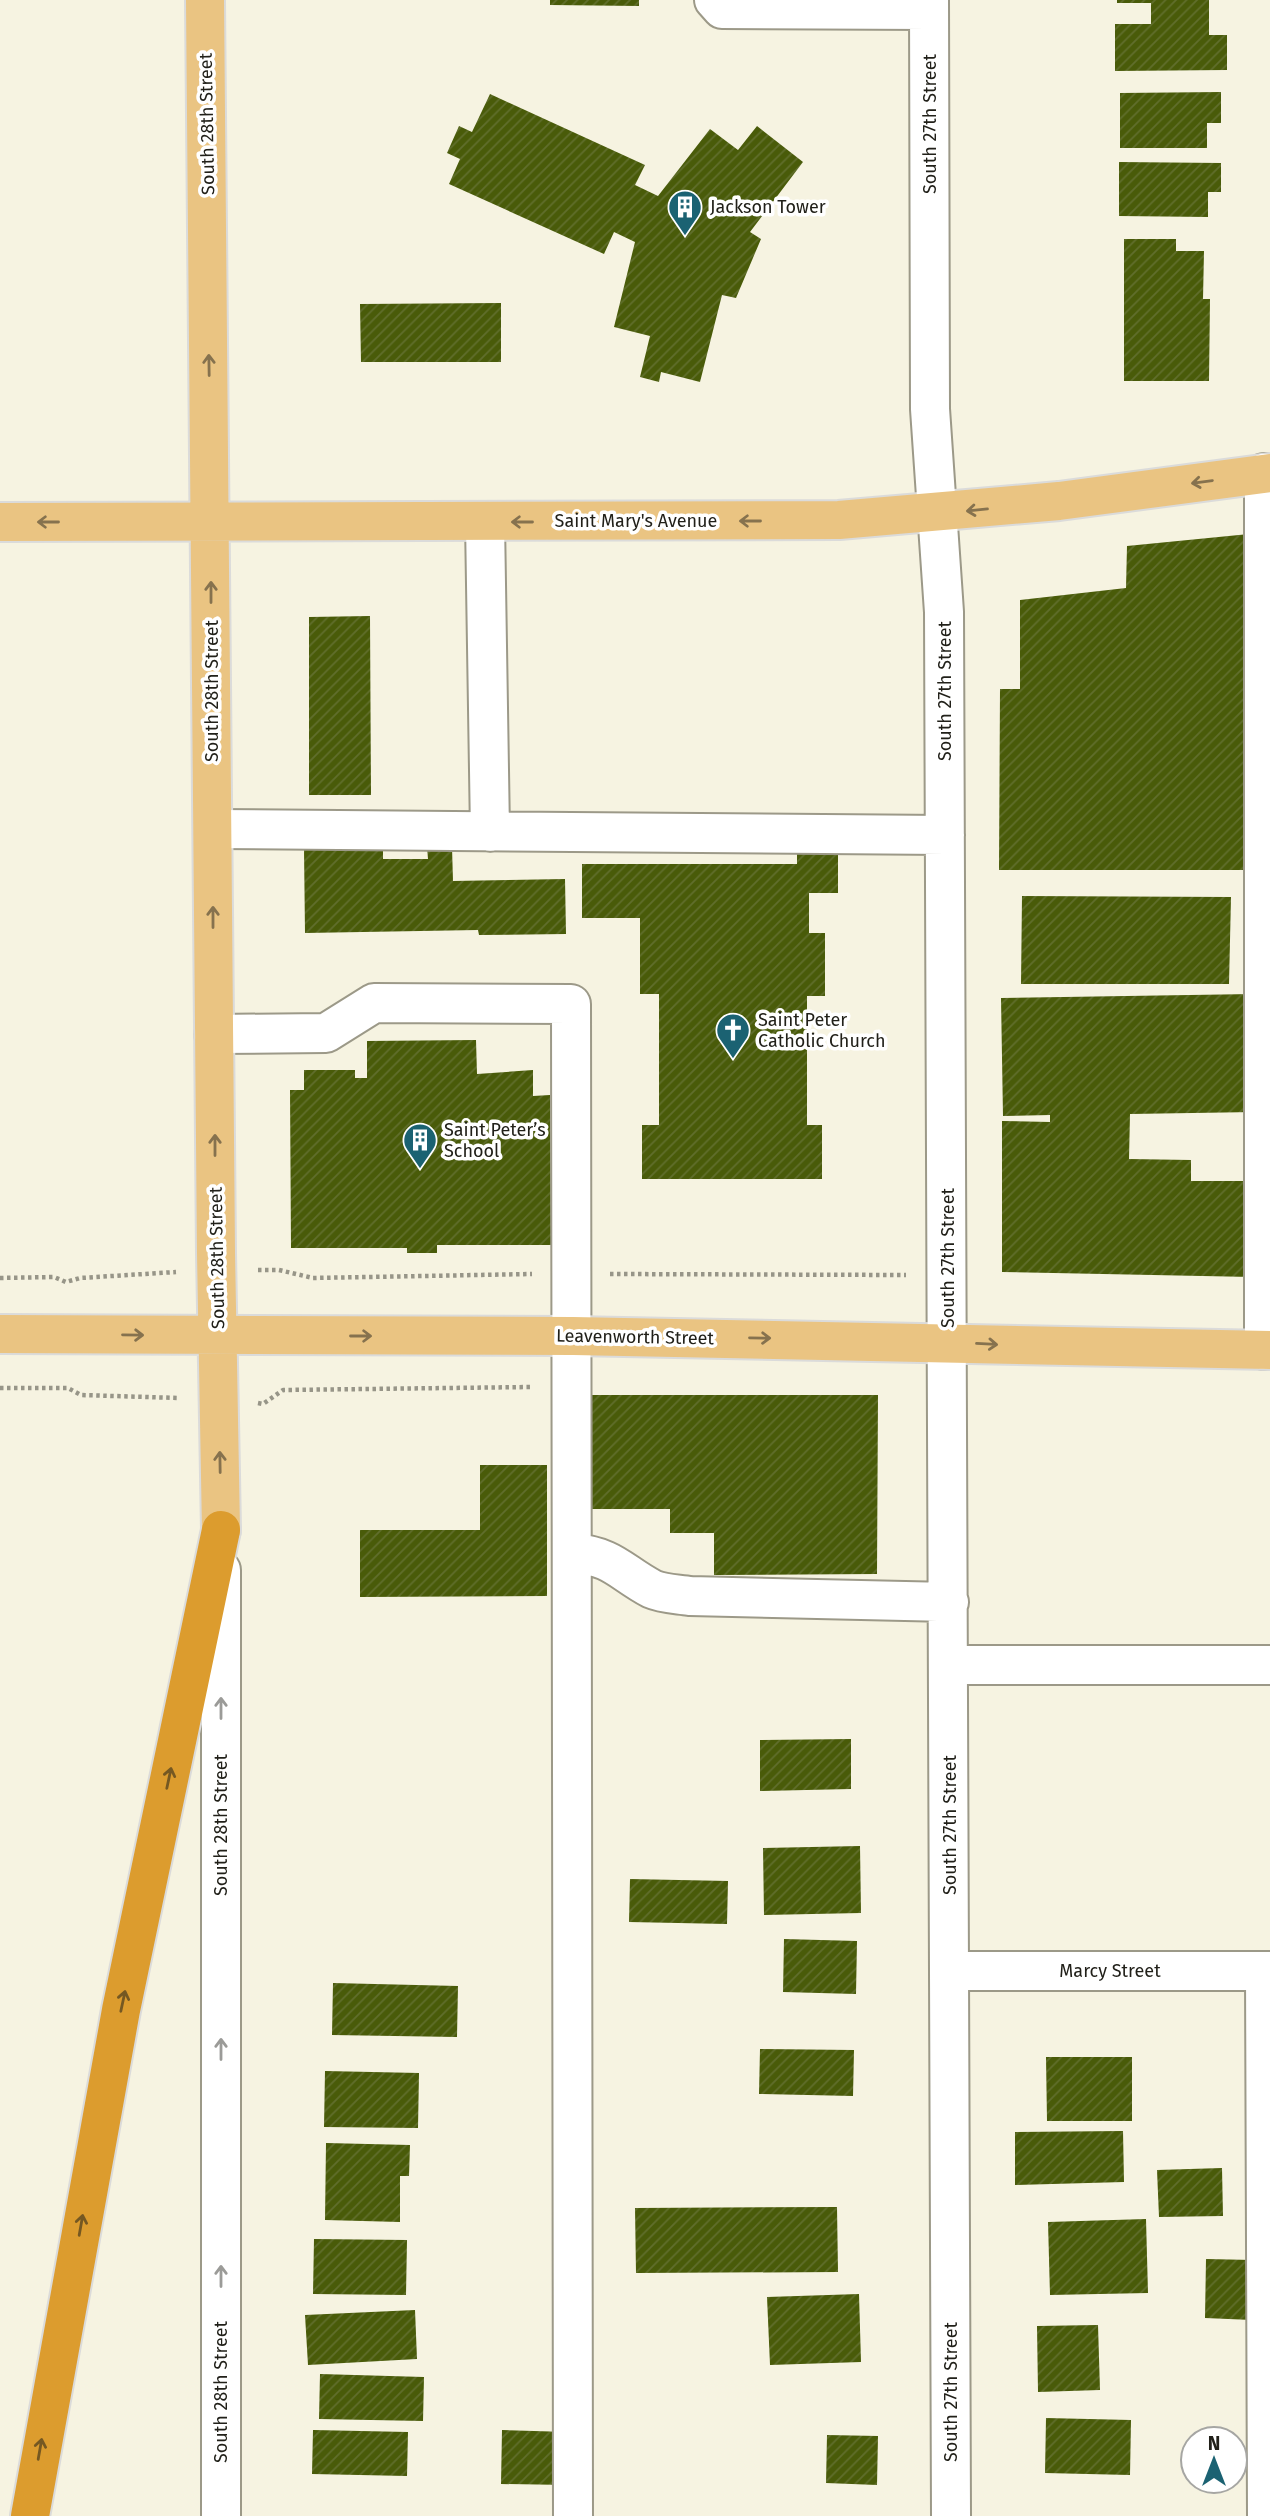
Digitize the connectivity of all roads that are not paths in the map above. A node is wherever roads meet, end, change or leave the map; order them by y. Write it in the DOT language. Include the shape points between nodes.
graph roads {
  1 [pos="205,0"];
  2 [pos="714,0"];
  3 [pos="929,5"];
  4 [pos="1267,473"];
  5 [pos="939,514"];
  6 [pos="0,522"];
  7 [pos="210,522"];
  8 [pos="485,522"];
  9 [pos="213,830"];
  10 [pos="490,832"];
  11 [pos="946,835"];
  12 [pos="214,1034"];
  13 [pos="0,1334"];
  14 [pos="219,1336"];
  15 [pos="573,1336"];
  16 [pos="948,1342"];
  17 [pos="1267,1350"];
  18 [pos="221,1530"];
  19 [pos="574,1553"];
  20 [pos="949,1602"];
  21 [pos="950,1665"];
  22 [pos="1270,1665"];
  23 [pos="951,1971"];
  24 [pos="1267,1971"];
  25 [pos="30,2516"];
  26 [pos="221,2516"];
  27 [pos="573,2516"];
  28 [pos="951,2516"];
  29 [pos="1267,2516"];
  7 -- 1 [label="main road, South 28th Street, one-way"];
  2 -- 3 [label="street" via="722,9"];
  3 -- 5 [label="street, South 27th Street" via="930,409"];
  4 -- 5 [label="main road, Saint Mary's Avenue, one-way"];
  4 -- 17 [label="street"];
  5 -- 8 [label="main road, Saint Mary's Avenue, one-way" via="839,520"];
  5 -- 11 [label="street, South 27th Street"];
  7 -- 6 [label="main road, Saint Mary's Avenue, one-way"];
  7 -- 8 [label="main road, Saint Mary's Avenue"];
  9 -- 7 [label="main road, South 28th Street, one-way"];
  8 -- 10 [label="street"];
  9 -- 10 [label="street"];
  12 -- 9 [label="main road, South 28th Street, one-way"];
  10 -- 11 [label="street"];
  11 -- 16 [label="street, South 27th Street"];
  14 -- 12 [label="main road, South 28th Street, one-way"];
  12 -- 15 [label="street" via="326,1034 374,1003 571,1004"];
  13 -- 14 [label="main road, Leavenworth Street, one-way"];
  14 -- 15 [label="main road, Leavenworth Street, one-way"];
  18 -- 14 [label="main road, South 28th Street, one-way"];
  15 -- 16 [label="main road, Leavenworth Street, one-way"];
  15 -- 19 [label="street"];
  16 -- 17 [label="main road, Leavenworth Street, one-way"];
  16 -- 20 [label="street, South 27th Street"];
  25 -- 18 [label="highway, one-way" via="121,2010"];
  26 -- 18 [label="street, South 28th Street, one-way"];
  19 -- 20 [label="street" via="606,1560 655,1590 690,1596"];
  19 -- 27 [label="street"];
  20 -- 21 [label="street, South 27th Street"];
  21 -- 22 [label="street"];
  21 -- 23 [label="street, South 27th Street"];
  23 -- 24 [label="street, Marcy Street"];
  23 -- 28 [label="street, South 27th Street"];
  24 -- 29 [label="street"];
}
